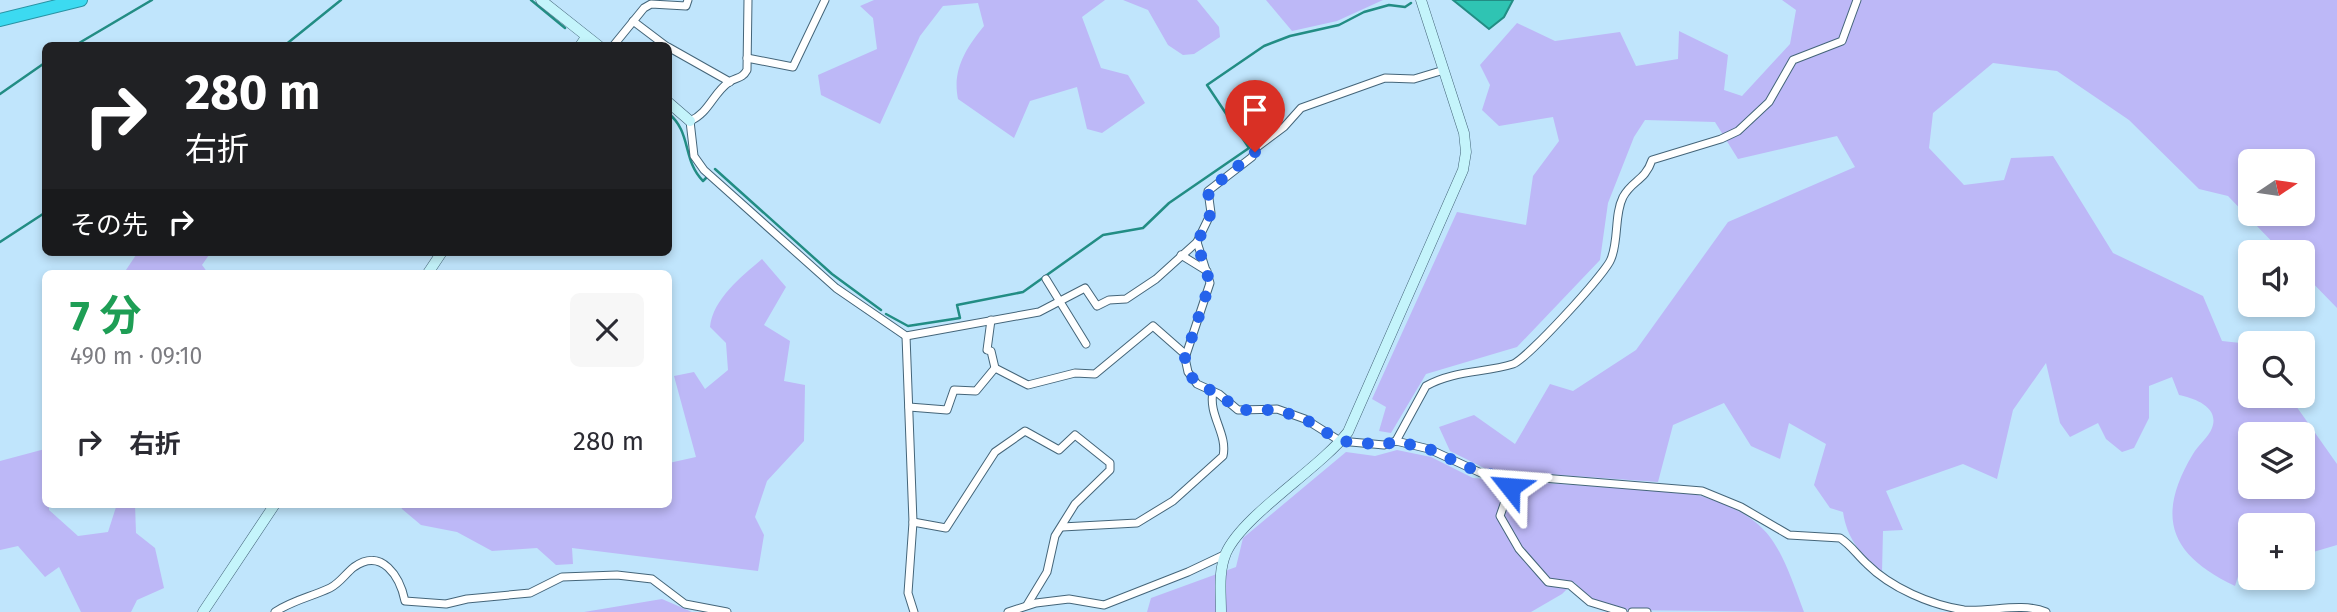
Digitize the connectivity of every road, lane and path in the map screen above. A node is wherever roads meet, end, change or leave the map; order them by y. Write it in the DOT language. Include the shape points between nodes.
graph roads {
  1 [pos="81,0"];
  2 [pos="541,0"];
  3 [pos="688,0"];
  4 [pos="748,0"];
  5 [pos="825,0"];
  6 [pos="1421,0"];
  7 [pos="1857,0"];
  8 [pos="0,20"];
  9 [pos="633,21"];
  10 [pos="583,41"];
  11 [pos="616,42"];
  12 [pos="662,42"];
  13 [pos="672,49"];
  14 [pos="747,58"];
  15 [pos="1444,70"];
  16 [pos="730,82"];
  17 [pos="672,105"];
  18 [pos="690,121"];
  19 [pos="1197,243"];
  20 [pos="1181,255"];
  21 [pos="1207,271"];
  22 [pos="1046,279"];
  23 [pos="1059,303"];
  24 [pos="991,320"];
  25 [pos="906,336"];
  26 [pos="1086,344"];
  27 [pos="1186,355"];
  28 [pos="995,368"];
  29 [pos="1213,392"];
  30 [pos="909,407"];
  31 [pos="1340,441"];
  32 [pos="1396,441"];
  33 [pos="1510,477"];
  34 [pos="272,508"];
  35 [pos="913,522"];
  36 [pos="1062,527"];
  37 [pos="1226,553"];
  38 [pos="1027,605"];
  39 [pos="203,612"];
  40 [pos="275,612"];
  41 [pos="727,612"];
  42 [pos="914,612"];
  43 [pos="1008,612"];
  44 [pos="1222,612"];
  45 [pos="1623,612"];
  46 [pos="1632,612"];
  47 [pos="1647,612"];
  48 [pos="2046,612"];
  1 -- 8 [label="highway"];
  2 -- 10 [label="street"];
  3 -- 9 [label="street" via="686,6 651,4"];
  4 -- 14 [label="street"];
  5 -- 14 [label="street" via="793,67"];
  6 -- 15 [label="street"];
  7 -- 32 [label="street" via="1842,41 1786,66 1776,92 1745,125 1721,139 1652,160 1645,177 1623,197 1614,252 1604,274 1533,348 1516,364 1476,369 1426,386"];
  9 -- 11 [label="street"];
  9 -- 12 [label="street"];
  13 -- 16 [label="street"];
  14 -- 16 [label="street" via="745,75"];
  15 -- 19 [label="street" via="1415,79 1385,78 1301,108 1256,148 1252,157 1208,191 1211,213"];
  15 -- 31 [label="street" via="1466,142 1463,170 1348,432"];
  16 -- 18 [label="street"];
  17 -- 18 [label="street"];
  18 -- 25 [label="street" via="694,156 704,170 836,288"];
  19 -- 20 [label="street"];
  19 -- 21 [label="street"];
  20 -- 21 [label="street"];
  20 -- 23 [label="street" via="1126,299 1097,306 1085,288"];
  21 -- 27 [label="street" via="1208,295"];
  22 -- 23 [label="street"];
  23 -- 24 [label="street" via="1039,312"];
  23 -- 26 [label="street"];
  24 -- 25 [label="street"];
  24 -- 28 [label="street" via="987,350"];
  25 -- 30 [label="street"];
  27 -- 28 [label="street" via="1153,326 1095,374 1074,373 1028,385"];
  27 -- 29 [label="street" via="1191,377"];
  28 -- 30 [label="street" via="976,391 954,390 947,411"];
  29 -- 31 [label="street" via="1238,410 1277,410 1305,419"];
  29 -- 36 [label="street" via="1212,410 1224,453 1193,483 1137,523"];
  30 -- 35 [label="street"];
  31 -- 32 [label="street" via="1384,445"];
  31 -- 37 [label="street" via="1248,525"];
  32 -- 33 [label="street" via="1429,449 1481,473"];
  33 -- 45 [label="street" via="1500,516 1519,549 1548,582 1570,585 1590,602"];
  33 -- 48 [label="street" via="1702,491 1789,535 1840,538 1875,571 1939,604 1965,610"];
  34 -- 39 [label="street"];
  35 -- 36 [label="street" via="946,528 995,452 1024,431 1059,450 1075,435 1110,463 1108,474 1075,504"];
  35 -- 42 [label="street" via="908,583"];
  36 -- 38 [label="street" via="1052,544 1047,572"];
  37 -- 38 [label="street" via="1104,605 1069,600"];
  37 -- 44 [label="street" via="1221,571"];
  38 -- 43 [label="street"];
  40 -- 41 [label="street" via="291,601 334,586 356,565 370,560 395,572 405,601 446,604 526,594 562,577 617,575 656,580 685,604"];
  46 -- 47 [label="street"];
}
